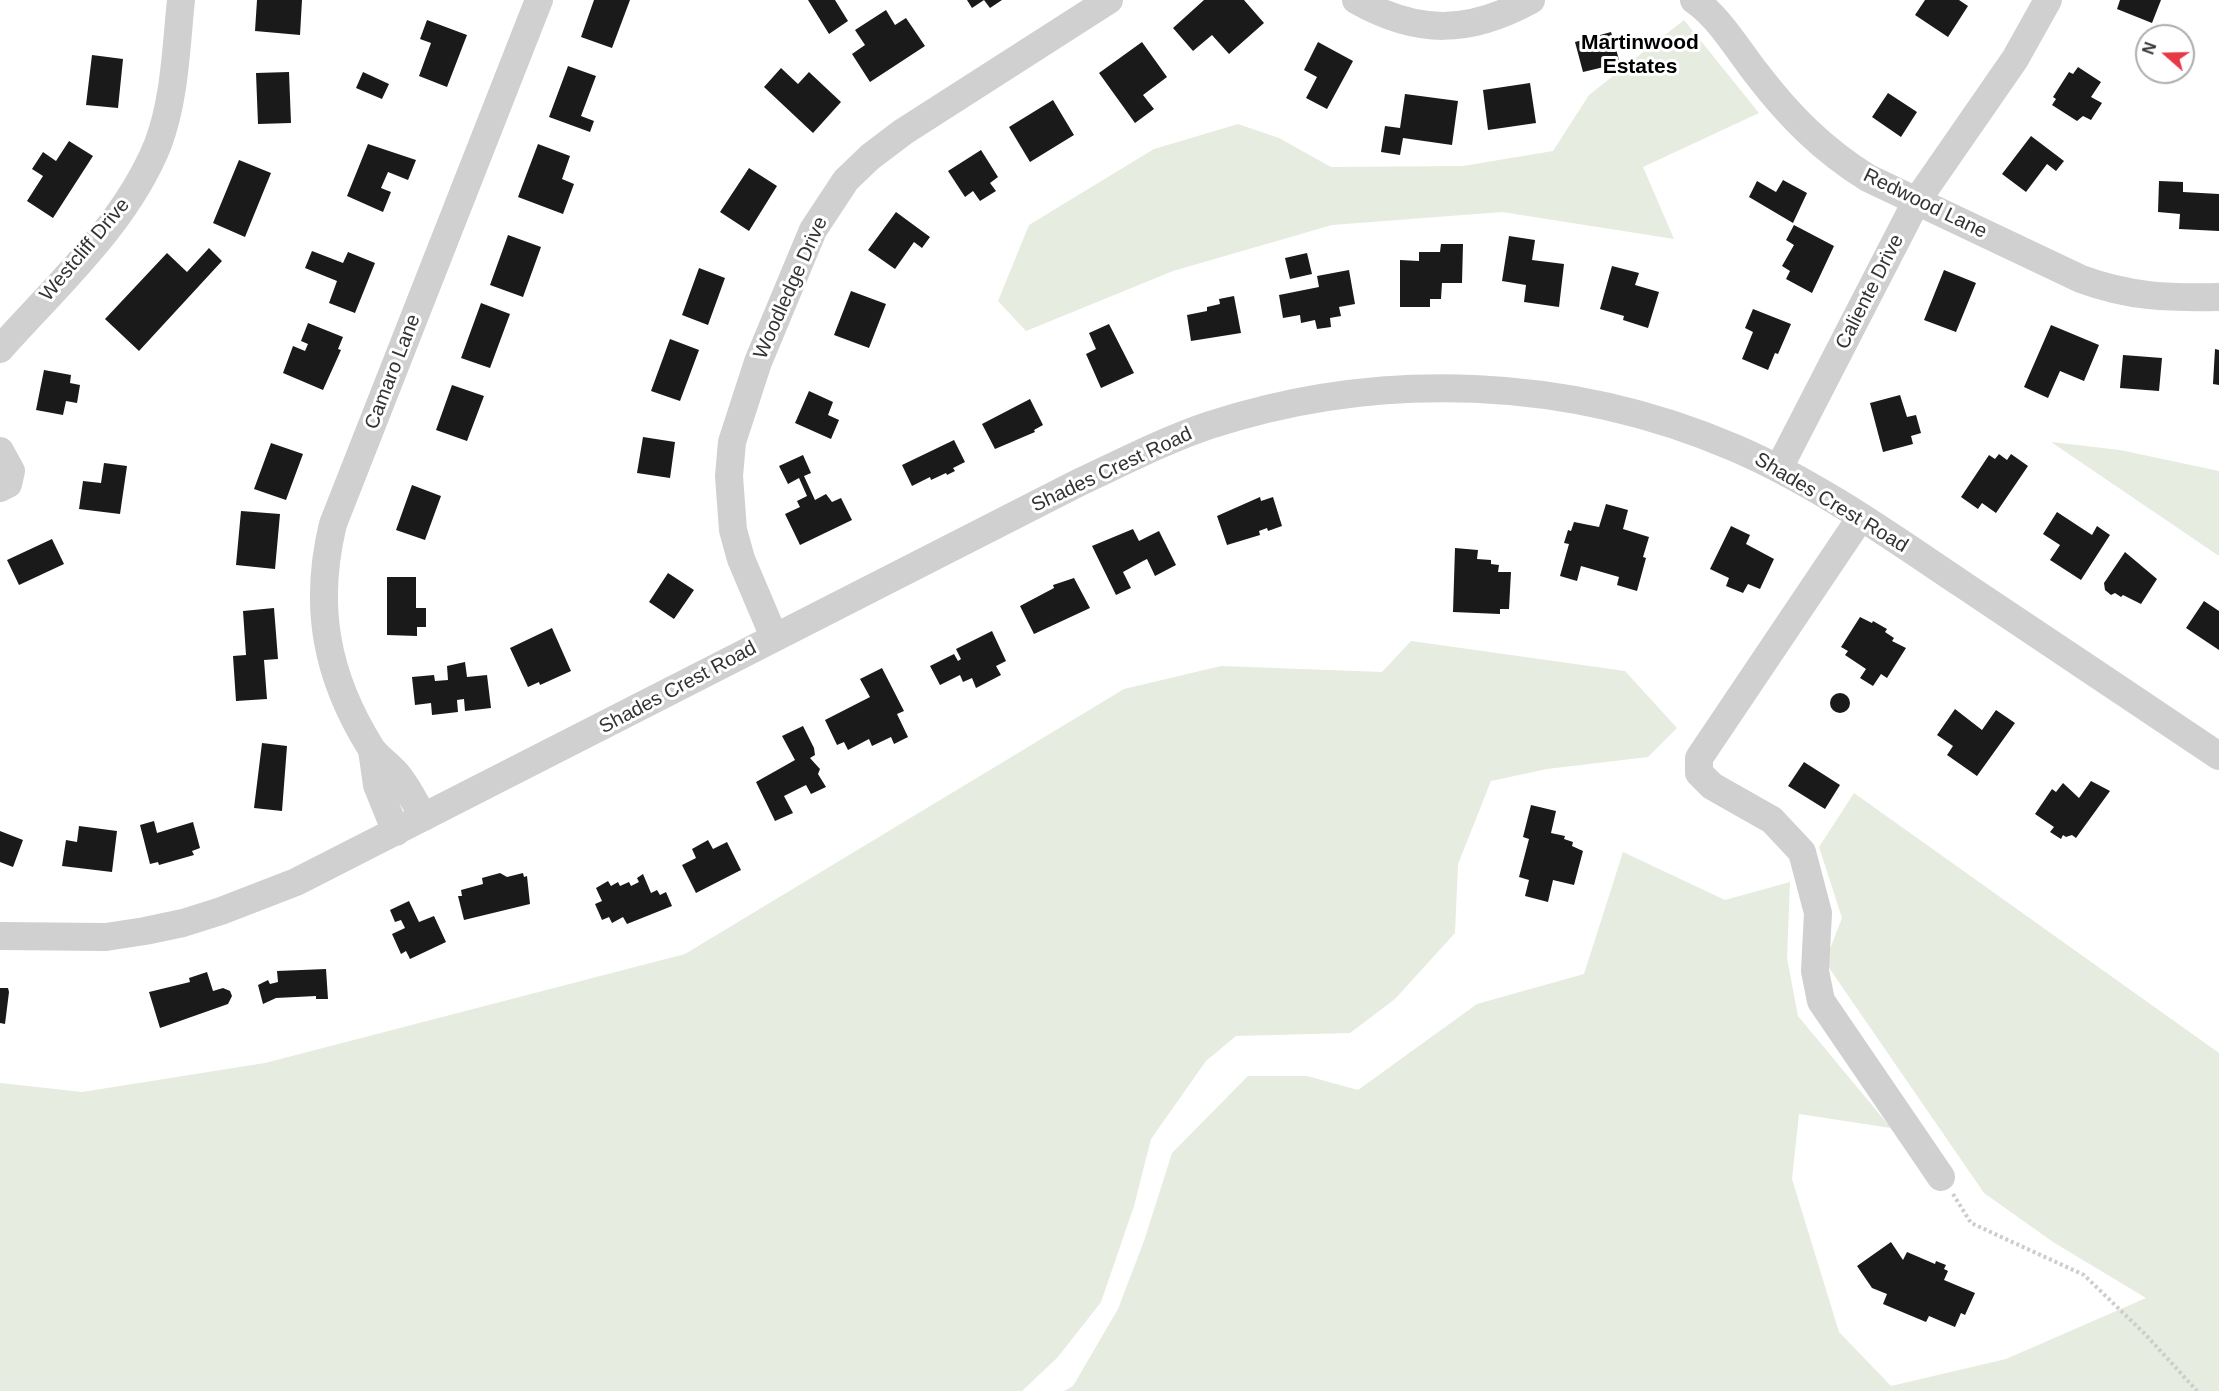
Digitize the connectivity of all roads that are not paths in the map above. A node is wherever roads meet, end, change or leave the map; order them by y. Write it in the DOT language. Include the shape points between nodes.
graph roads {
  1 [pos="181,0"];
  2 [pos="539,0"];
  3 [pos="1109,0"];
  4 [pos="1356,0"];
  5 [pos="1530,0"];
  6 [pos="1694,0"];
  7 [pos="2048,0"];
  8 [pos="1916,202"];
  9 [pos="2219,297"];
  10 [pos="0,350"];
  11 [pos="0,451"];
  12 [pos="1779,468"];
  13 [pos="0,488"];
  14 [pos="1861,517"];
  15 [pos="774,637"];
  16 [pos="372,750"];
  17 [pos="2219,756"];
  18 [pos="424,817"];
  19 [pos="396,832"];
  20 [pos="0,936"];
  21 [pos="1941,1177"];
  1 -- 10 [label="street, Westcliff Drive" via="167,112 145,171 105,231"];
  2 -- 16 [label="street, Camaro Lane" via="333,524 324,560 323,620 330,653 346,700"];
  3 -- 15 [label="street, Woodledge Drive" via="870,157 846,180 813,230 758,362 732,442 729,476 733,530 741,560"];
  4 -- 5 [label="street" via="1384,15 1433,26 1484,22"];
  6 -- 8 [label="street, Redwood Lane" via="1784,109 1818,143 1868,178"];
  7 -- 8 [label="street, Caliente Drive" via="2015,58"];
  8 -- 9 [label="street, Redwood Lane" via="2111,290 2142,297"];
  8 -- 12 [label="street, Caliente Drive"];
  11 -- 13 [label="street" via="11,471 8,484"];
  12 -- 14 [label="street, Shades Crest Road"];
  12 -- 15 [label="street, Shades Crest Road" via="1672,424 1572,398 1445,387 1339,395 1251,413 1167,442"];
  14 -- 17 [label="street, Shades Crest Road"];
  14 -- 21 [label="street" via="1699,758 1699,773 1712,786 1772,820 1802,852 1818,914 1815,971 1821,1001"];
  15 -- 18 [label="street, Shades Crest Road"];
  16 -- 18 [label="street, Camaro Lane" via="396,772"];
  16 -- 19 [label="street, Camaro Lane" via="377,785"];
  18 -- 19 [label="street, Shades Crest Road"];
  19 -- 20 [label="street, Shades Crest Road" via="296,882 183,923 106,937"];
}
